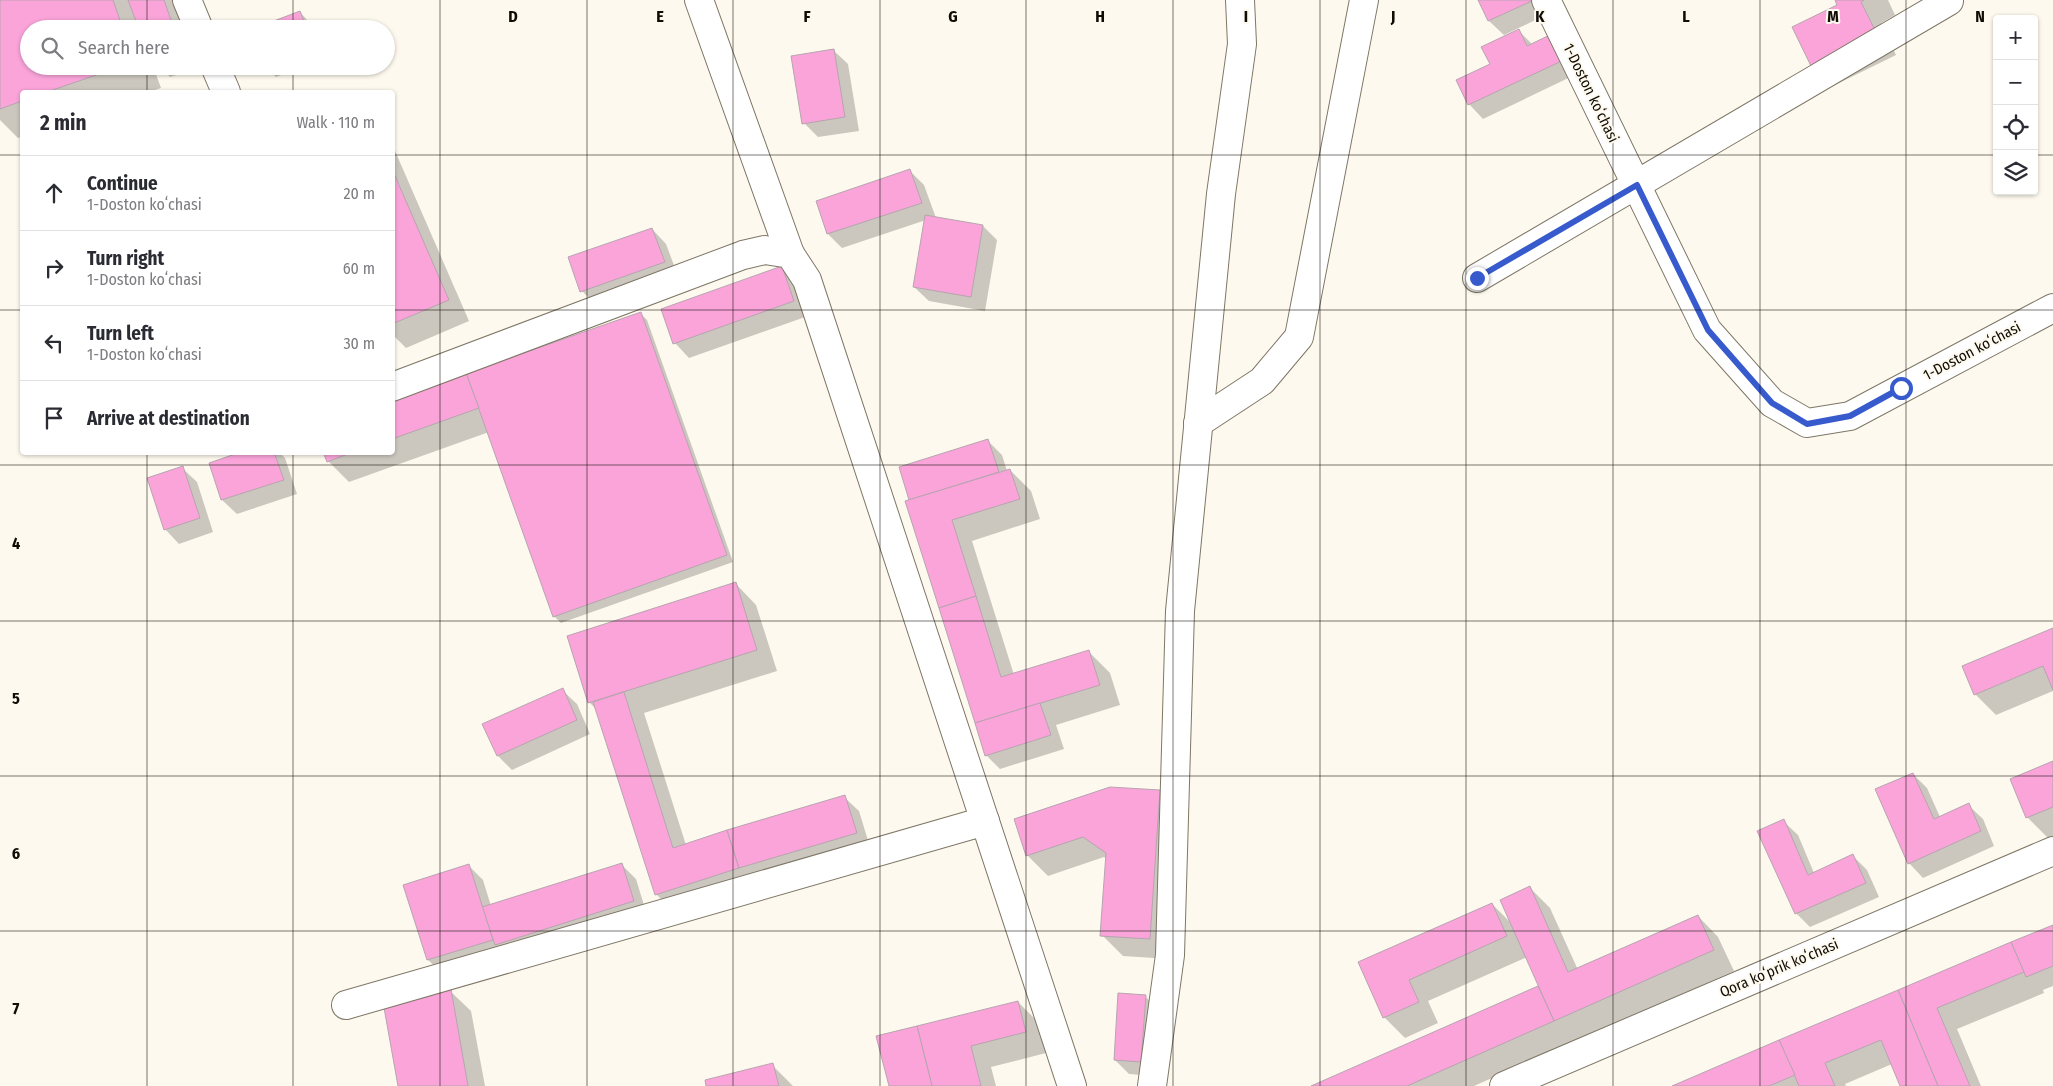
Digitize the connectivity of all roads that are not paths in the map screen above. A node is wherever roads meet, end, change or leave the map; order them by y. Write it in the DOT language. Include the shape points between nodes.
graph roads {
  1 [pos="187,0"];
  2 [pos="699,0"];
  3 [pos="1240,0"];
  4 [pos="1364,0"];
  5 [pos="1546,0"];
  6 [pos="1948,1"];
  7 [pos="195,20"];
  8 [pos="219,75"];
  9 [pos="225,90"];
  10 [pos="1637,185"];
  11 [pos="790,254"];
  12 [pos="1477,278"];
  13 [pos="2053,308"];
  14 [pos="395,386"];
  15 [pos="1198,423"];
  16 [pos="985,821"];
  17 [pos="2053,851"];
  18 [pos="346,1005"];
  19 [pos="1072,1086"];
  20 [pos="1152,1086"];
  21 [pos="1504,1086"];
  1 -- 7 [label="street"];
  2 -- 11 [label="street"];
  3 -- 15 [label="street" via="1242,44 1221,194"];
  4 -- 15 [label="street" via="1299,337 1262,381"];
  5 -- 10 [label="street, 1-Doston koʻchasi"];
  6 -- 10 [label="street"];
  8 -- 9 [label="street"];
  10 -- 12 [label="street"];
  10 -- 13 [label="street, 1-Doston koʻchasi" via="1708,330 1772,403 1807,424 1850,416"];
  11 -- 14 [label="street" via="765,250 743,255"];
  11 -- 16 [label="street" via="806,280"];
  15 -- 20 [label="street" via="1180,611 1170,955"];
  16 -- 18 [label="street"];
  16 -- 19 [label="street"];
  17 -- 21 [label="street, Qora koʻprik koʻchasi"];
}
